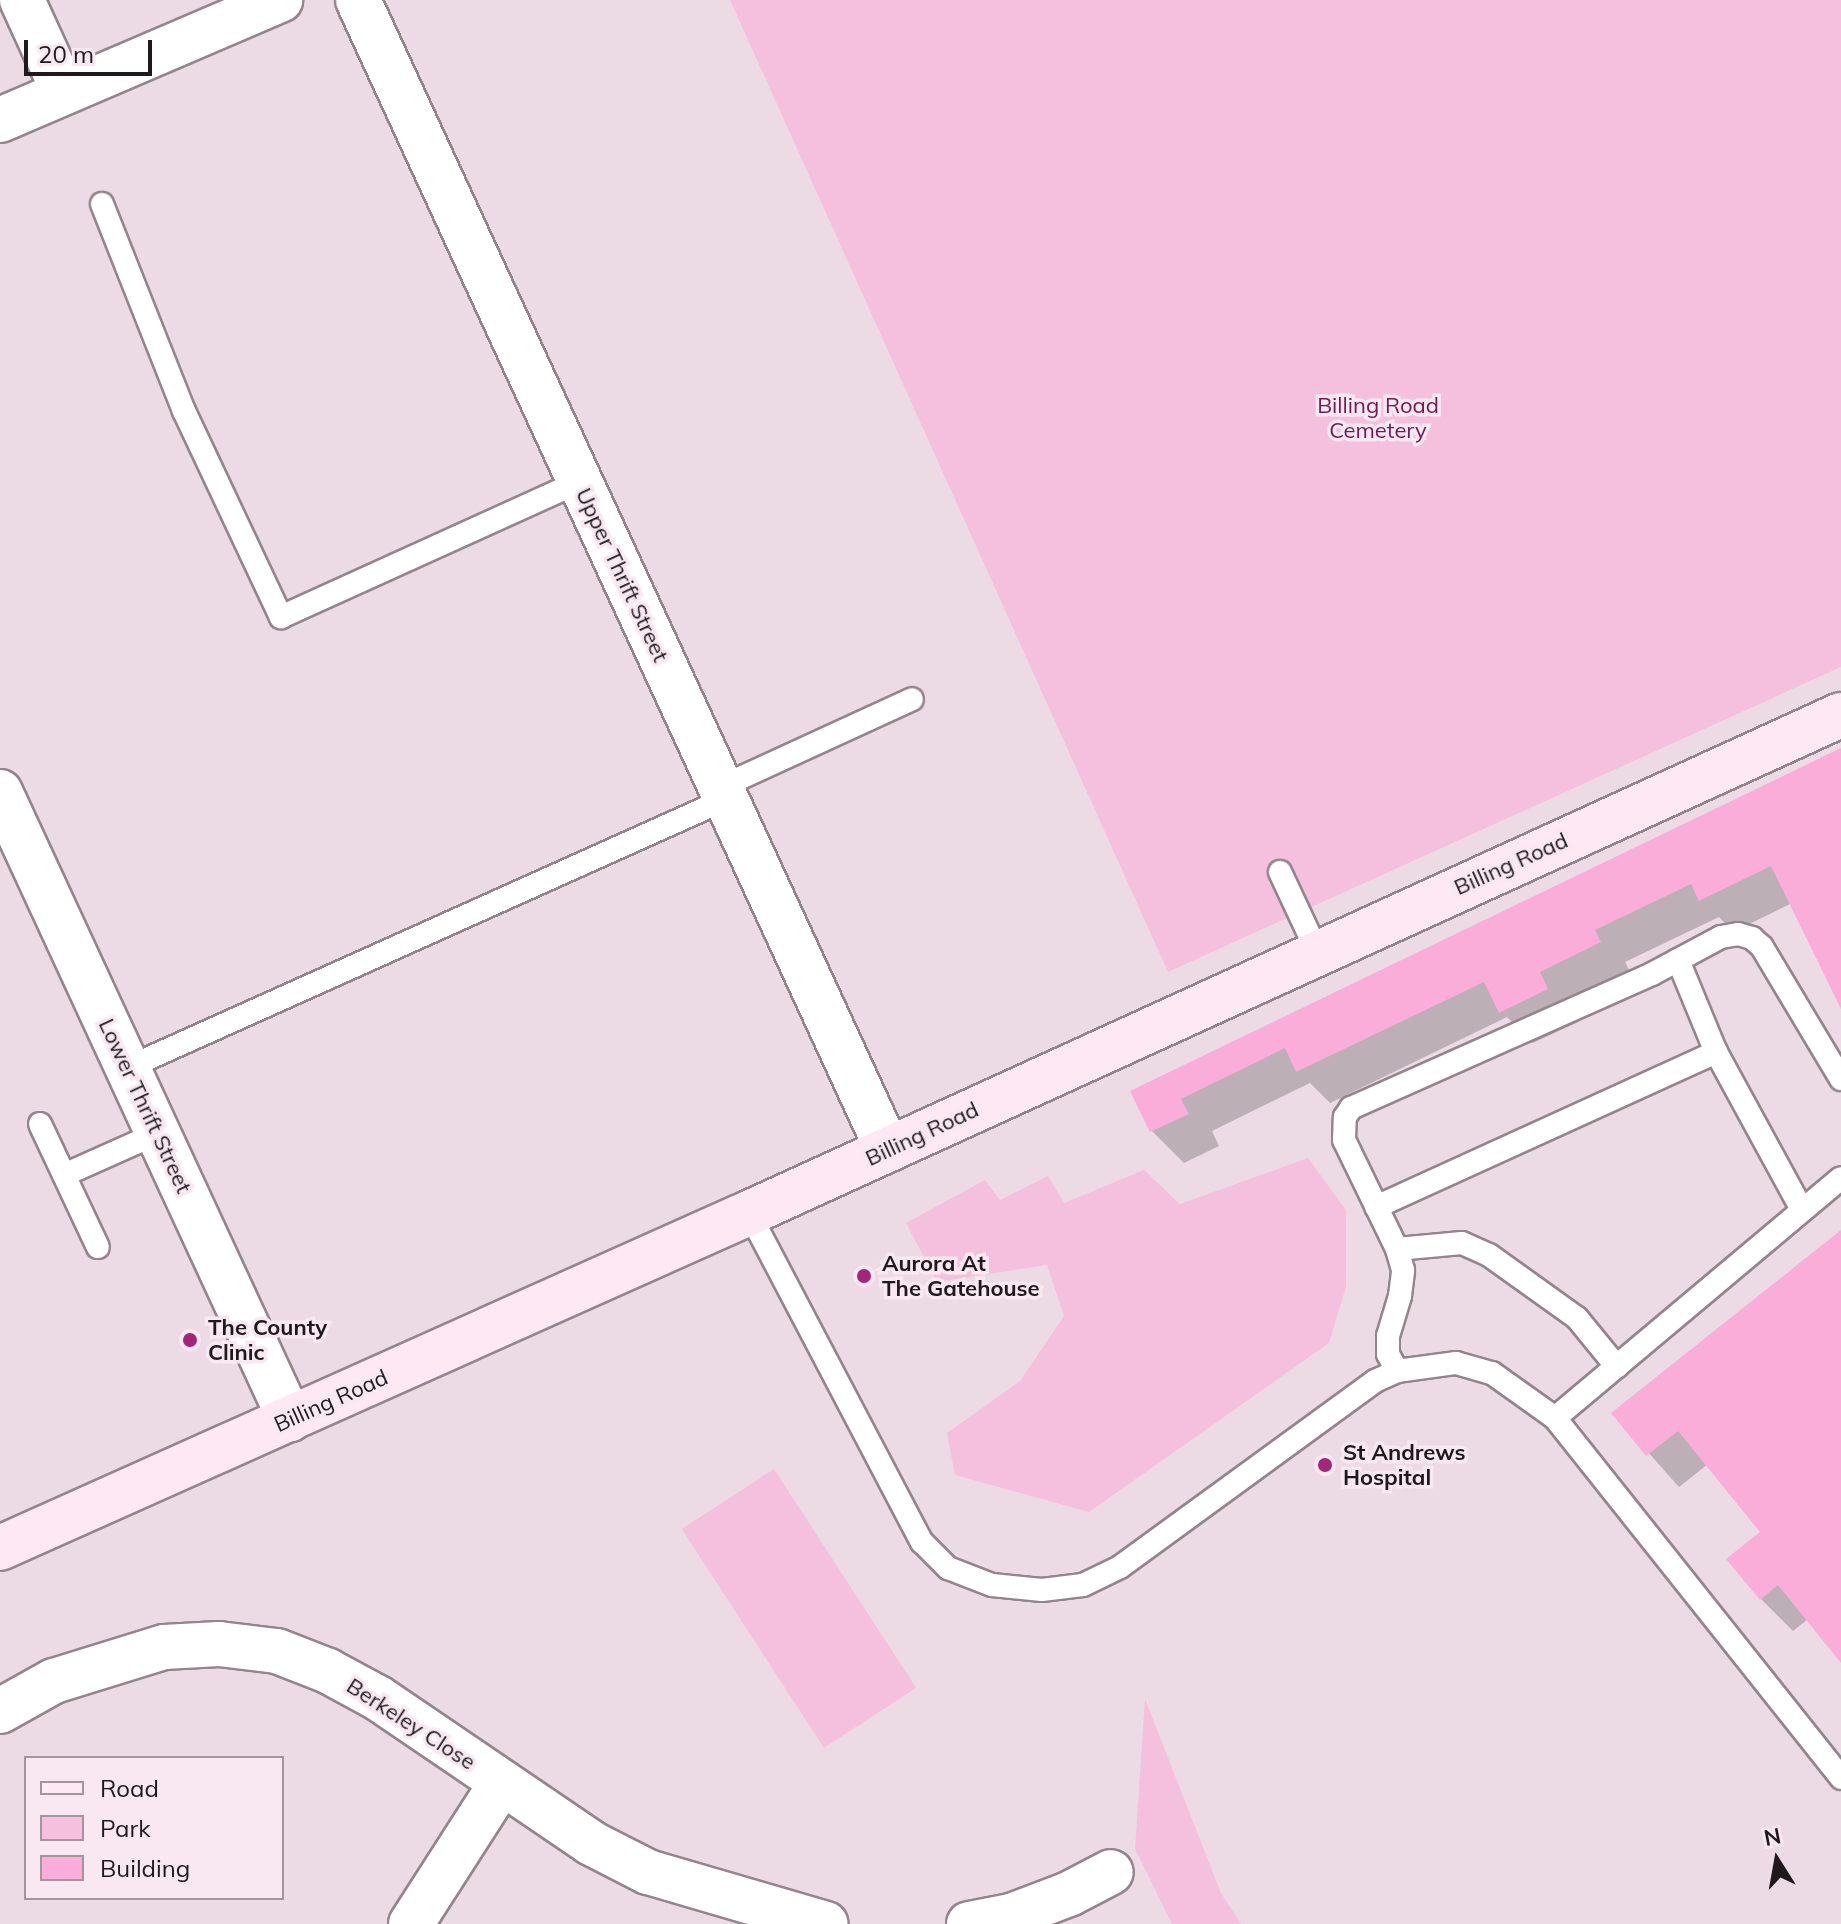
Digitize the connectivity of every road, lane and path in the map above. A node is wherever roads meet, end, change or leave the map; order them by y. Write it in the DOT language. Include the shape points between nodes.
graph roads {
  1 [pos="22,0"];
  2 [pos="280,0"];
  3 [pos="358,0"];
  4 [pos="64,92"];
  5 [pos="0,120"];
  6 [pos="102,204"];
  7 [pos="579,482"];
  8 [pos="912,699"];
  9 [pos="1841,715"];
  10 [pos="0,792"];
  11 [pos="723,793"];
  12 [pos="1280,872"];
  13 [pos="1317,951"];
  14 [pos="1678,960"];
  15 [pos="1716,1052"];
  16 [pos="127,1068"];
  17 [pos="1841,1079"];
  18 [pos="40,1124"];
  19 [pos="158,1133"];
  20 [pos="888,1150"];
  21 [pos="64,1175"];
  22 [pos="1841,1178"];
  23 [pos="1376,1207"];
  24 [pos="1802,1210"];
  25 [pos="749,1213"];
  26 [pos="98,1247"];
  27 [pos="1397,1249"];
  28 [pos="1617,1367"];
  29 [pos="1397,1371"];
  30 [pos="1555,1418"];
  31 [pos="290,1419"];
  32 [pos="0,1548"];
  33 [pos="0,1711"];
  34 [pos="1841,1778"];
  35 [pos="501,1784"];
  36 [pos="1111,1872"];
  37 [pos="411,1924"];
  38 [pos="826,1924"];
  39 [pos="969,1924"];
  1 -- 4 [label="street"];
  2 -- 4 [label="street"];
  3 -- 7 [label="street, Upper Thrift Street"];
  4 -- 5 [label="street"];
  6 -- 7 [label="lane" via="184,411 281,617"];
  7 -- 11 [label="street, Upper Thrift Street"];
  8 -- 11 [label="lane"];
  9 -- 13 [label="street, Billing Road"];
  10 -- 16 [label="street, Lower Thrift Street"];
  11 -- 16 [label="lane"];
  11 -- 20 [label="street, Upper Thrift Street"];
  12 -- 13 [label="lane"];
  13 -- 20 [label="street, Billing Road"];
  14 -- 15 [label="lane"];
  14 -- 17 [label="lane" via="1721,937 1752,938"];
  14 -- 23 [label="lane" via="1351,1108 1344,1140"];
  15 -- 23 [label="lane"];
  15 -- 24 [label="lane"];
  16 -- 19 [label="street, Lower Thrift Street"];
  18 -- 21 [label="lane"];
  19 -- 21 [label="lane"];
  19 -- 31 [label="street, Lower Thrift Street"];
  20 -- 25 [label="street, Billing Road"];
  21 -- 26 [label="lane"];
  22 -- 24 [label="lane"];
  23 -- 27 [label="lane"];
  24 -- 28 [label="lane"];
  25 -- 29 [label="lane" via="922,1542 948,1568 992,1585 1042,1590 1083,1585 1120,1567 1375,1381"];
  25 -- 31 [label="street, Billing Road"];
  27 -- 28 [label="lane" via="1462,1243 1489,1255 1577,1318"];
  27 -- 29 [label="lane" via="1403,1270 1388,1354"];
  28 -- 30 [label="lane"];
  29 -- 30 [label="lane" via="1456,1363 1492,1373"];
  30 -- 34 [label="lane"];
  31 -- 32 [label="street, Billing Road"];
  33 -- 35 [label="street, Berkeley Close" via="54,1681 164,1647 219,1644 277,1651 378,1698"];
  35 -- 37 [label="street"];
  35 -- 38 [label="street, Berkeley Close" via="591,1843 648,1872"];
  36 -- 39 [label="street" via="1011,1916"];
}
